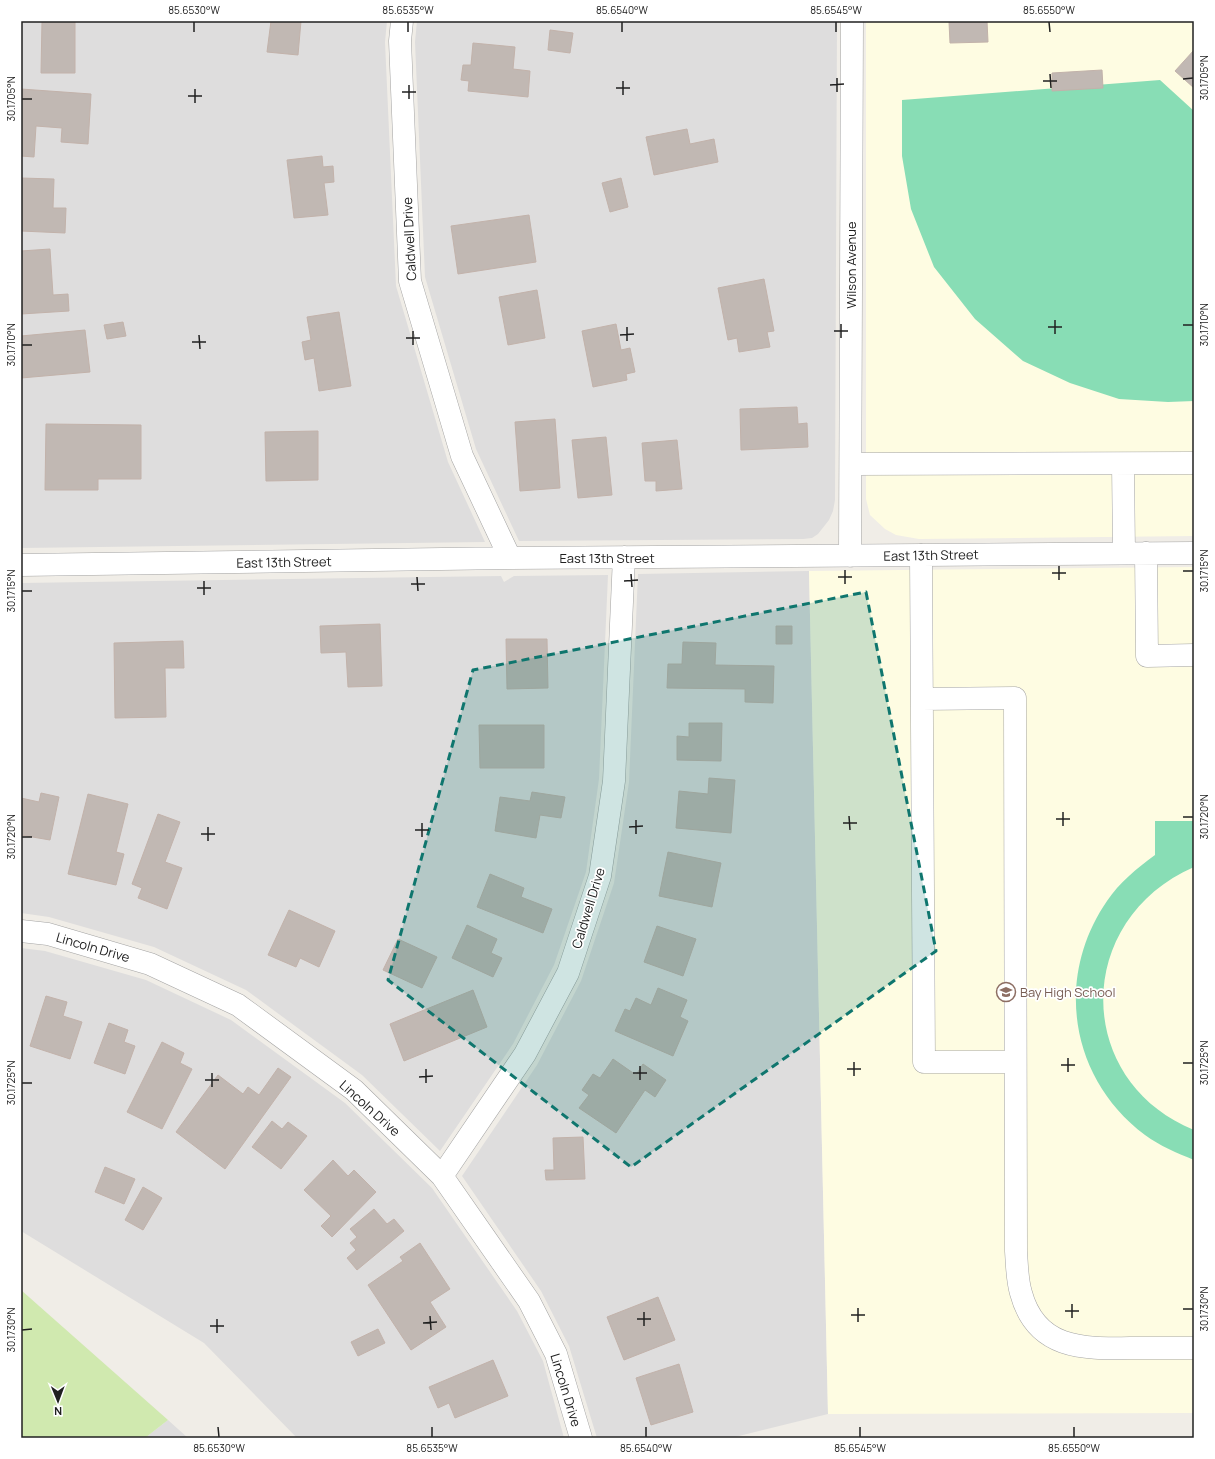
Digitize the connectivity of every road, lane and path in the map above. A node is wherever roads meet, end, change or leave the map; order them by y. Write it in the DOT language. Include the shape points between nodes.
graph roads {
  1 [pos="402,21"];
  2 [pos="852,21"];
  3 [pos="1194,463"];
  4 [pos="851,464"];
  5 [pos="1123,464"];
  6 [pos="1124,553"];
  7 [pos="1146,553"];
  8 [pos="1194,553"];
  9 [pos="921,555"];
  10 [pos="850,556"];
  11 [pos="510,558"];
  12 [pos="624,558"];
  13 [pos="21,566"];
  14 [pos="1194,655"];
  15 [pos="922,698"];
  16 [pos="21,931"];
  17 [pos="1015,1062"];
  18 [pos="442,1176"];
  19 [pos="1194,1348"];
  20 [pos="581,1438"];
  1 -- 11 [label="street, Caldwell Drive" via="400,41 410,281 462,456"];
  2 -- 4 [label="street, Wilson Avenue"];
  3 -- 5 [label="street"];
  4 -- 5 [label="street"];
  4 -- 10 [label="street, Wilson Avenue"];
  5 -- 6 [label="street"];
  6 -- 7 [label="street, East 13th Street"];
  6 -- 9 [label="street, East 13th Street"];
  7 -- 8 [label="street, East 13th Street"];
  7 -- 14 [label="street" via="1147,656"];
  9 -- 10 [label="street, East 13th Street"];
  9 -- 15 [label="street"];
  10 -- 12 [label="street, East 13th Street"];
  11 -- 12 [label="street, East 13th Street"];
  11 -- 13 [label="street, East 13th Street"];
  12 -- 18 [label="street, Caldwell Drive" via="614,781 600,876 568,972 529,1047"];
  15 -- 17 [label="street" via="924,1062"];
  15 -- 17 [label="street" via="1015,698"];
  16 -- 18 [label="street, Lincoln Drive" via="48,934 150,964 238,1005 354,1090"];
  17 -- 19 [label="street" via="1016,1251 1021,1294 1027,1309 1043,1332 1060,1342 1076,1347"];
  18 -- 20 [label="street, Lincoln Drive" via="529,1301 556,1354"];
}
